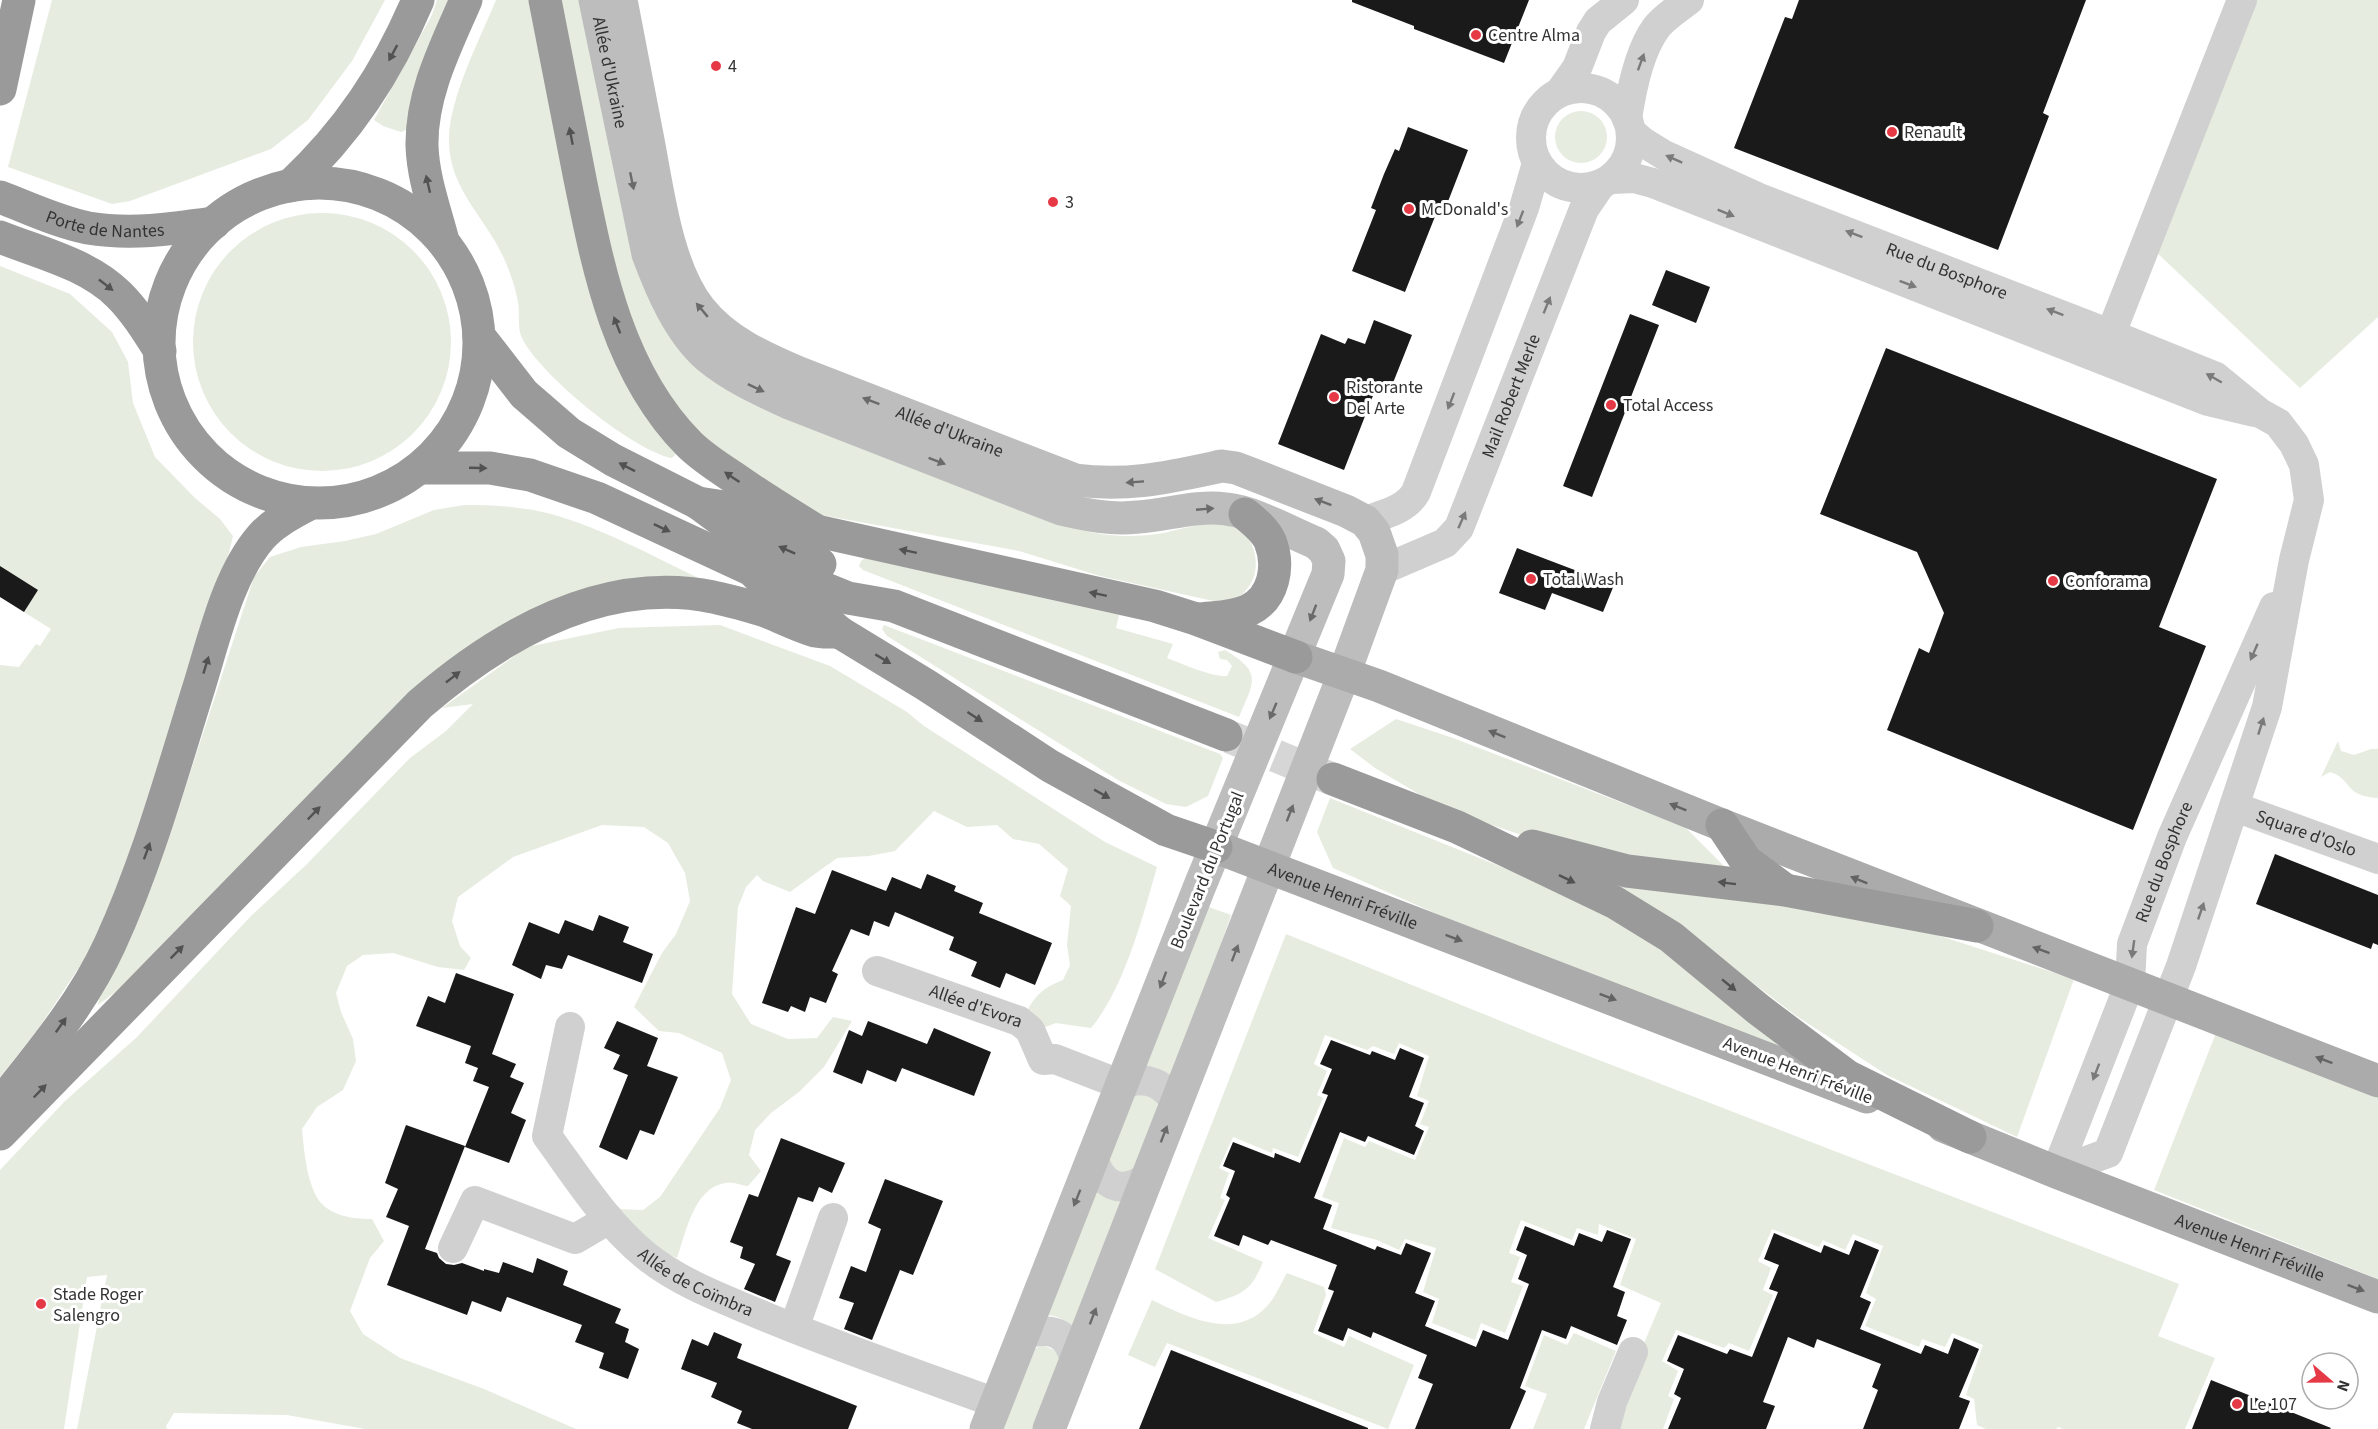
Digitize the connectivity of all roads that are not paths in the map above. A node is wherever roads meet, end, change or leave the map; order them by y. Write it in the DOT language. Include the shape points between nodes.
graph roads {
  1 [pos="19,0"];
  2 [pos="28,0"];
  3 [pos="418,0"];
  4 [pos="466,0"];
  5 [pos="545,0"];
  6 [pos="595,0"];
  7 [pos="621,0"];
  8 [pos="1624,0"];
  9 [pos="1689,0"];
  10 [pos="2242,0"];
  11 [pos="13,36"];
  12 [pos="0,89"];
  13 [pos="1560,92"];
  14 [pos="1629,125"];
  15 [pos="1537,163"];
  16 [pos="1607,181"];
  17 [pos="290,186"];
  18 [pos="0,196"];
  19 [pos="214,223"];
  20 [pos="0,237"];
  21 [pos="443,241"];
  22 [pos="479,336"];
  23 [pos="2105,347"];
  24 [pos="160,351"];
  25 [pos="420,468"];
  26 [pos="698,503"];
  27 [pos="309,504"];
  28 [pos="1245,514"];
  29 [pos="1365,521"];
  30 [pos="817,531"];
  31 [pos="2294,560"];
  32 [pos="752,570"];
  33 [pos="1382,570"];
  34 [pos="894,606"];
  35 [pos="1196,619"];
  36 [pos="839,632"];
  37 [pos="1296,657"];
  38 [pos="1344,674"];
  39 [pos="1226,735"];
  40 [pos="1333,779"];
  41 [pos="2235,807"];
  42 [pos="1722,825"];
  43 [pos="1457,827"];
  44 [pos="1216,848"];
  45 [pos="2378,859"];
  46 [pos="1269,868"];
  47 [pos="1785,891"];
  48 [pos="1977,926"];
  49 [pos="877,971"];
  50 [pos="2130,983"];
  51 [pos="2168,999"];
  52 [pos="570,1027"];
  53 [pos="2378,1081"];
  54 [pos="1122,1085"];
  55 [pos="0,1104"];
  56 [pos="1176,1104"];
  57 [pos="0,1134"];
  58 [pos="1970,1137"];
  59 [pos="1093,1158"];
  60 [pos="2056,1172"];
  61 [pos="1146,1178"];
  62 [pos="833,1218"];
  63 [pos="609,1219"];
  64 [pos="453,1248"];
  65 [pos="2378,1297"];
  66 [pos="794,1328"];
  67 [pos="1023,1334"];
  68 [pos="1633,1352"];
  69 [pos="1075,1362"];
  70 [pos="991,1416"];
  71 [pos="1049,1429"];
  72 [pos="1605,1429"];
  1 -- 11 [label="highway"];
  2 -- 11 [label="highway"];
  3 -- 17 [label="highway, one-way" via="376,85 350,122"];
  21 -- 4 [label="highway, one-way" via="427,180 423,127 430,87"];
  30 -- 5 [label="highway, one-way" via="691,446 669,422 631,358 616,326 594,246"];
  6 -- 28 [label="street, Allée d'Ukraine, one-way" via="648,254 677,319 707,356 748,384 789,403 1061,509 1118,519 1211,508"];
  29 -- 7 [label="street, Allée d'Ukraine, one-way" via="1236,468 1222,466 1134,483 1075,480 757,355 701,310 680,277 654,173"];
  8 -- 13 [label="street" via="1594,26 1577,68"];
  14 -- 9 [label="street, one-way" via="1630,93 1650,38 1663,21"];
  10 -- 23 [label="street"];
  11 -- 12 [label="highway"];
  13 -- 14 [label="street" via="1575,88 1598,91 1616,103"];
  13 -- 15 [label="street" via="1541,110 1532,130 1531,148"];
  14 -- 16 [label="street" via="1628,157"];
  23 -- 14 [label="street, Rue du Bosphore, one-way" via="1664,155 1643,142"];
  15 -- 16 [label="street" via="1564,183 1580,187"];
  15 -- 29 [label="street, one-way" via="1524,208 1416,492 1403,506"];
  16 -- 23 [label="street, Rue du Bosphore, one-way" via="1634,178 1653,183"];
  33 -- 16 [label="street, Mail Robert Merle, one-way" via="1445,543 1459,528 1584,208"];
  17 -- 19 [label="highway" via="250,199"];
  17 -- 21 [label="highway" via="339,184 370,192 407,209"];
  18 -- 19 [label="highway, Porte de Nantes" via="87,228 143,232"];
  19 -- 24 [label="highway" via="183,259 172,281 160,327"];
  20 -- 24 [label="highway, one-way" via="83,270 119,296"];
  21 -- 22 [label="highway" via="469,286"];
  22 -- 25 [label="highway" via="478,366 459,423"];
  26 -- 22 [label="highway, one-way" via="613,460 548,418"];
  23 -- 31 [label="street, Rue du Bosphore" via="2208,401 2260,413 2278,423 2304,465 2309,500"];
  24 -- 27 [label="highway" via="171,402 182,426 203,453 236,481 284,500"];
  25 -- 27 [label="highway" via="379,492 345,501"];
  25 -- 32 [label="highway, one-way" via="490,468 530,475 597,498"];
  26 -- 30 [label="highway"];
  34 -- 26 [label="highway, one-way" via="855,580 725,522"];
  55 -- 27 [label="highway, one-way" via="61,1026 109,945 148,848 213,641 243,561 277,522"];
  28 -- 35 [label="highway" via="1270,540 1275,573 1270,589 1250,610 1234,616"];
  28 -- 37 [label="street, Allée d'Ukraine, one-way" via="1316,543 1329,561 1328,574"];
  29 -- 33 [label="street" via="1379,543"];
  35 -- 30 [label="highway, one-way" via="1155,606"];
  41 -- 31 [label="street, Rue du Bosphore, one-way" via="2267,707"];
  31 -- 50 [label="street, Rue du Bosphore, one-way" via="2172,837 2132,944"];
  32 -- 34 [label="highway" via="779,570 848,598"];
  32 -- 36 [label="highway" via="771,590 820,615"];
  33 -- 38 [label="street"];
  34 -- 39 [label="highway"];
  35 -- 37 [label="highway"];
  36 -- 44 [label="highway, one-way" via="1050,766 1166,830"];
  57 -- 36 [label="highway, one-way" via="420,704 485,653 539,623 589,603 649,594 711,597 764,611 813,631"];
  37 -- 38 [label="main road"];
  37 -- 44 [label="street, Boulevard du Portugal, one-way"];
  42 -- 38 [label="main road, one-way"];
  46 -- 38 [label="street, one-way"];
  40 -- 43 [label="highway"];
  41 -- 45 [label="street, Square d'Oslo"];
  51 -- 41 [label="street, Rue du Bosphore, one-way"];
  42 -- 47 [label="highway" via="1746,861"];
  48 -- 42 [label="main road, one-way"];
  47 -- 43 [label="highway, one-way" via="1627,871"];
  43 -- 58 [label="highway, one-way" via="1614,902 1671,937 1847,1076"];
  44 -- 46 [label="main road, Avenue Henri Fréville"];
  44 -- 54 [label="street, Boulevard du Portugal, one-way"];
  56 -- 46 [label="street, one-way"];
  46 -- 58 [label="main road, Avenue Henri Fréville, one-way"];
  47 -- 48 [label="highway"];
  50 -- 48 [label="main road, one-way"];
  49 -- 54 [label="street, Allée d'Evora" via="1019,1021 1029,1030 1043,1060 1054,1059"];
  50 -- 51 [label="main road"];
  50 -- 60 [label="street, Rue du Bosphore, one-way"];
  53 -- 51 [label="main road, one-way"];
  51 -- 60 [label="street, Rue du Bosphore" via="2108,1153"];
  52 -- 63 [label="street, Allée de Coïmbra" via="547,1136"];
  54 -- 56 [label="street" via="1132,1080 1153,1082 1163,1087"];
  54 -- 59 [label="street, Boulevard du Portugal"];
  61 -- 56 [label="street, one-way"];
  58 -- 60 [label="main road, Avenue Henri Fréville"];
  59 -- 61 [label="street" via="1098,1172 1113,1185 1136,1185"];
  59 -- 67 [label="street, Boulevard du Portugal, one-way"];
  60 -- 65 [label="main road, Avenue Henri Fréville, one-way"];
  69 -- 61 [label="street, one-way"];
  62 -- 66 [label="street"];
  63 -- 64 [label="street" via="575,1239 475,1201"];
  63 -- 66 [label="street, Allée de Coïmbra" via="664,1270 700,1290"];
  66 -- 70 [label="street, Allée de Coïmbra"];
  67 -- 69 [label="street" via="1047,1330 1058,1333 1073,1350"];
  67 -- 70 [label="street, Boulevard du Portugal"];
  68 -- 72 [label="street"];
  69 -- 71 [label="street"];
}
